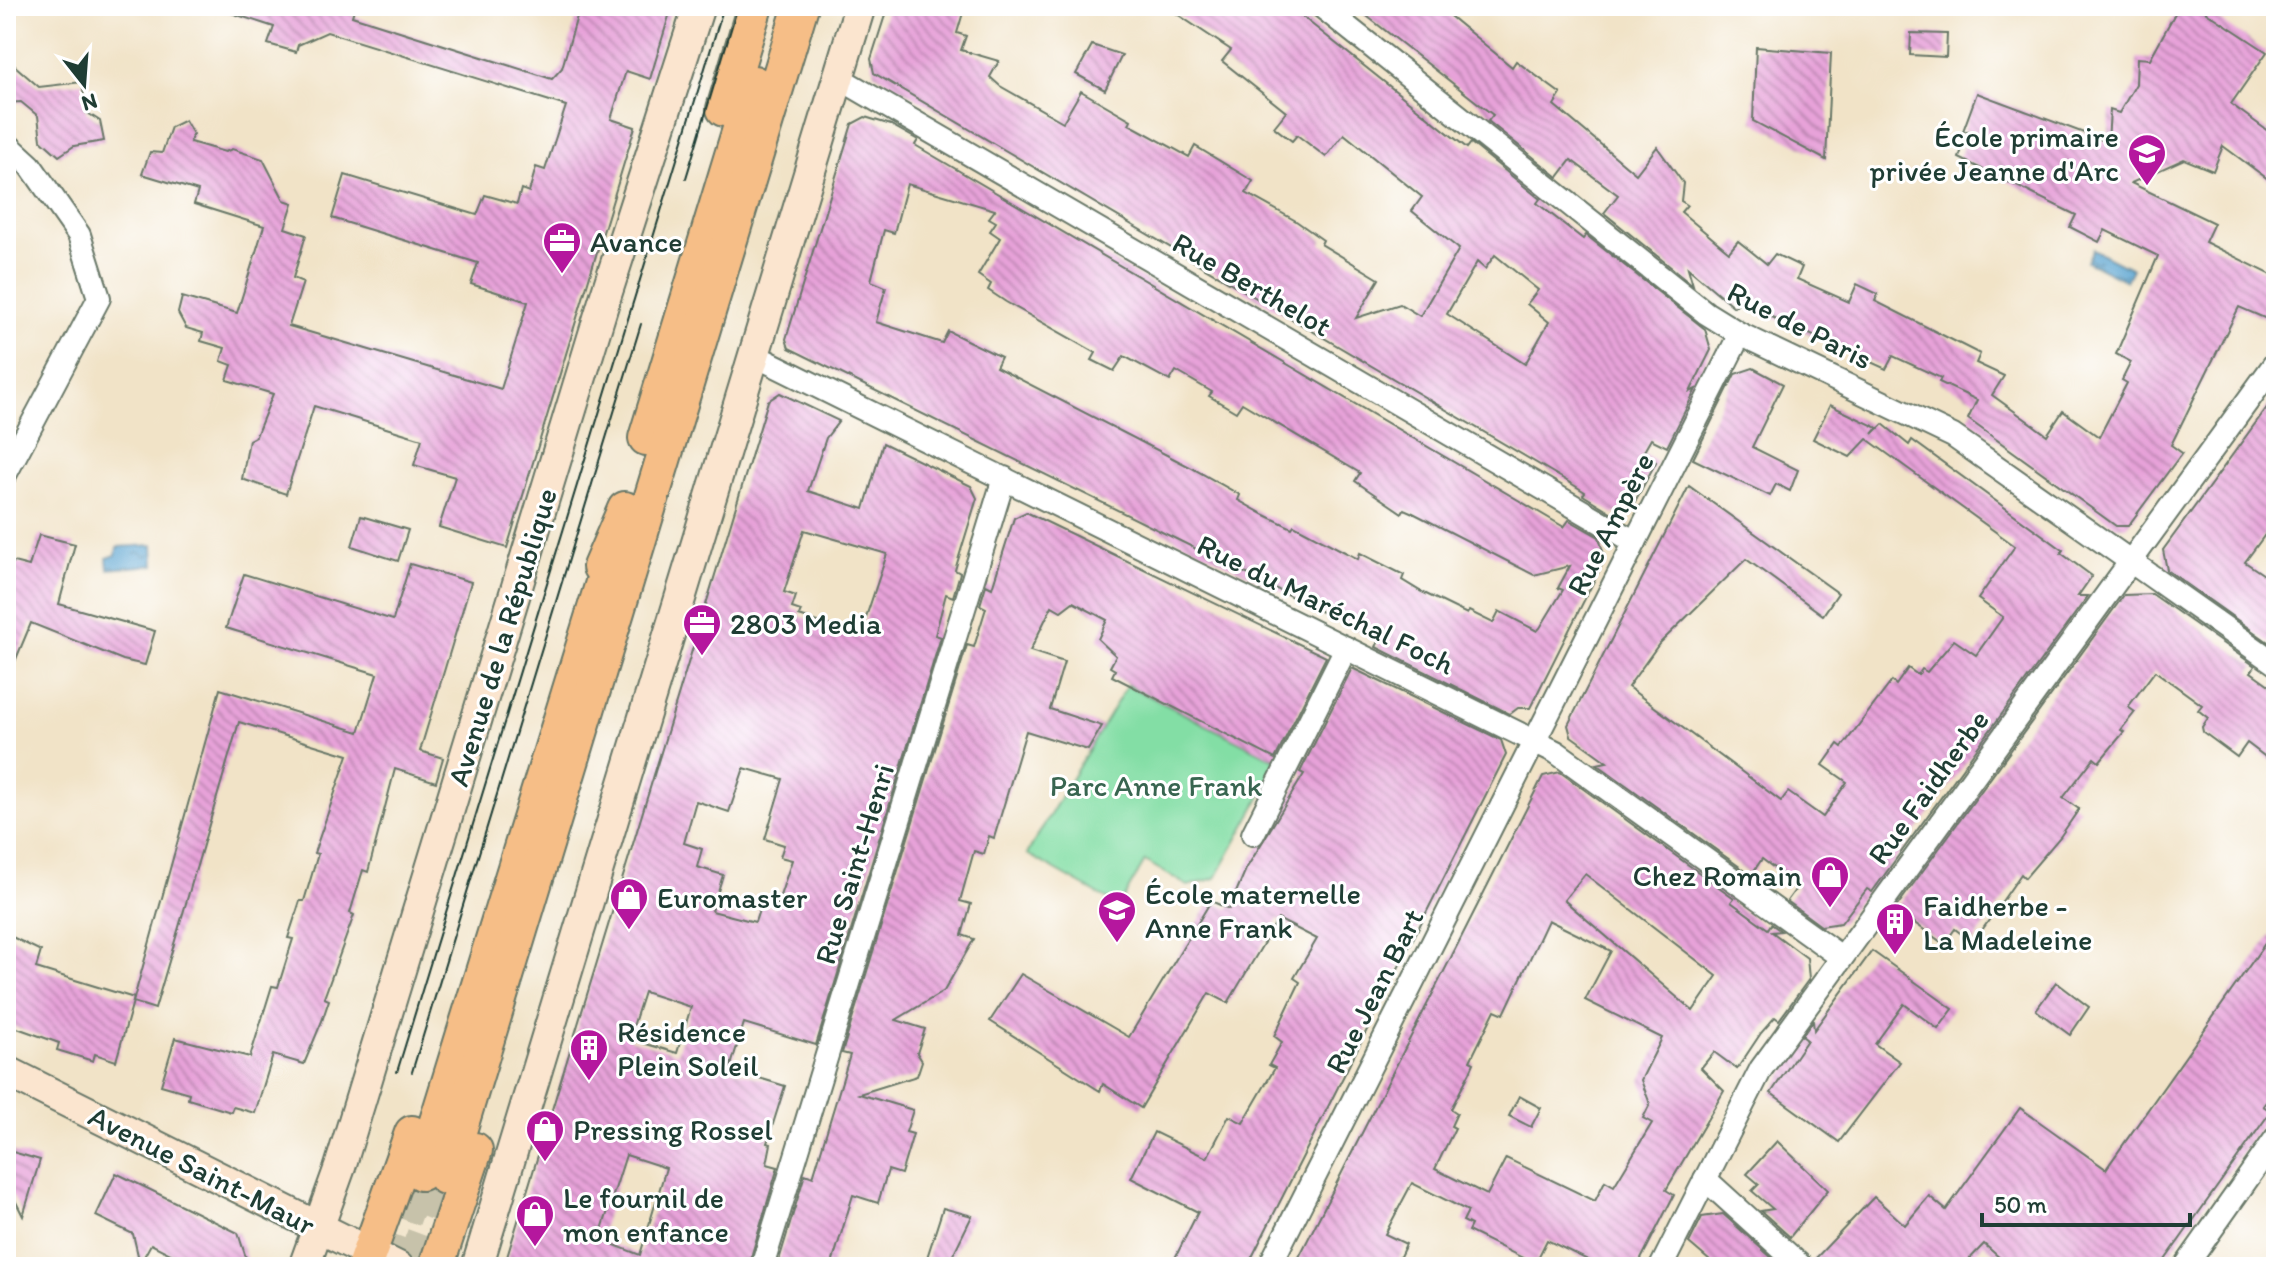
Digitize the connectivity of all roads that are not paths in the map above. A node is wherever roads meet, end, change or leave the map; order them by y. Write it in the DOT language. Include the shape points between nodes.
graph roads {
  1 [pos="699,6"];
  2 [pos="755,6"];
  3 [pos="777,6"];
  4 [pos="801,6"];
  5 [pos="823,6"];
  6 [pos="860,6"];
  7 [pos="1323,7"];
  8 [pos="839,78"];
  9 [pos="6,143"];
  10 [pos="701,252"];
  11 [pos="1740,334"];
  12 [pos="754,355"];
  13 [pos="2276,362"];
  14 [pos="6,473"];
  15 [pos="1004,478"];
  16 [pos="657,484"];
  17 [pos="625,509"];
  18 [pos="1635,542"];
  19 [pos="2129,560"];
  20 [pos="611,638"];
  21 [pos="1346,648"];
  22 [pos="2276,664"];
  23 [pos="1533,741"];
  24 [pos="1253,834"];
  25 [pos="1841,957"];
  26 [pos="6,1071"];
  27 [pos="2276,1138"];
  28 [pos="1705,1179"];
  29 [pos="319,1230"];
  30 [pos="378,1263"];
  31 [pos="304,1267"];
  32 [pos="436,1267"];
  33 [pos="477,1267"];
  34 [pos="762,1267"];
  35 [pos="1269,1267"];
  36 [pos="1661,1267"];
  37 [pos="1802,1267"];
  38 [pos="2185,1267"];
  1 -- 29 [label="street, Avenue de la République"];
  2 -- 10 [label="main road" via="709,168"];
  3 -- 10 [label="main road"];
  4 -- 16 [label="main road"];
  5 -- 16 [label="main road" via="713,365"];
  6 -- 8 [label="street"];
  7 -- 11 [label="street, Rue de Paris" via="1683,295"];
  8 -- 12 [label="street"];
  8 -- 18 [label="street, Rue Berthelot"];
  9 -- 14 [label="street" via="30,165 79,235 99,298"];
  10 -- 17 [label="main road"];
  11 -- 18 [label="street, Rue Ampère"];
  11 -- 19 [label="street, Rue de Paris" via="1953,436"];
  12 -- 15 [label="street, Rue du Maréchal Foch"];
  12 -- 33 [label="street"];
  13 -- 19 [label="street, Rue Faidherbe"];
  15 -- 21 [label="street, Rue du Maréchal Foch"];
  15 -- 34 [label="street, Rue Saint-Henri"];
  16 -- 20 [label="main road"];
  17 -- 20 [label="main road" via="433,1175"];
  17 -- 30 [label="main road" via="547,700 407,1149"];
  18 -- 23 [label="street, Rue Ampère"];
  19 -- 22 [label="street, Rue de Paris"];
  19 -- 25 [label="street, Rue Faidherbe"];
  20 -- 32 [label="main road" via="581,801"];
  21 -- 23 [label="street, Rue du Maréchal Foch"];
  21 -- 24 [label="street"];
  23 -- 25 [label="street, Rue du Maréchal Foch" via="1578,767"];
  23 -- 35 [label="street, Rue Jean Bart"];
  25 -- 28 [label="street, Rue Faidherbe" via="1761,1069"];
  26 -- 29 [label="street, Avenue Saint-Maur"];
  27 -- 38 [label="street"];
  28 -- 36 [label="street, Rue Faidherbe"];
  28 -- 37 [label="street"];
  29 -- 30 [label="street, Avenue Saint-Maur"];
  29 -- 31 [label="street, Avenue de la République"];
}
